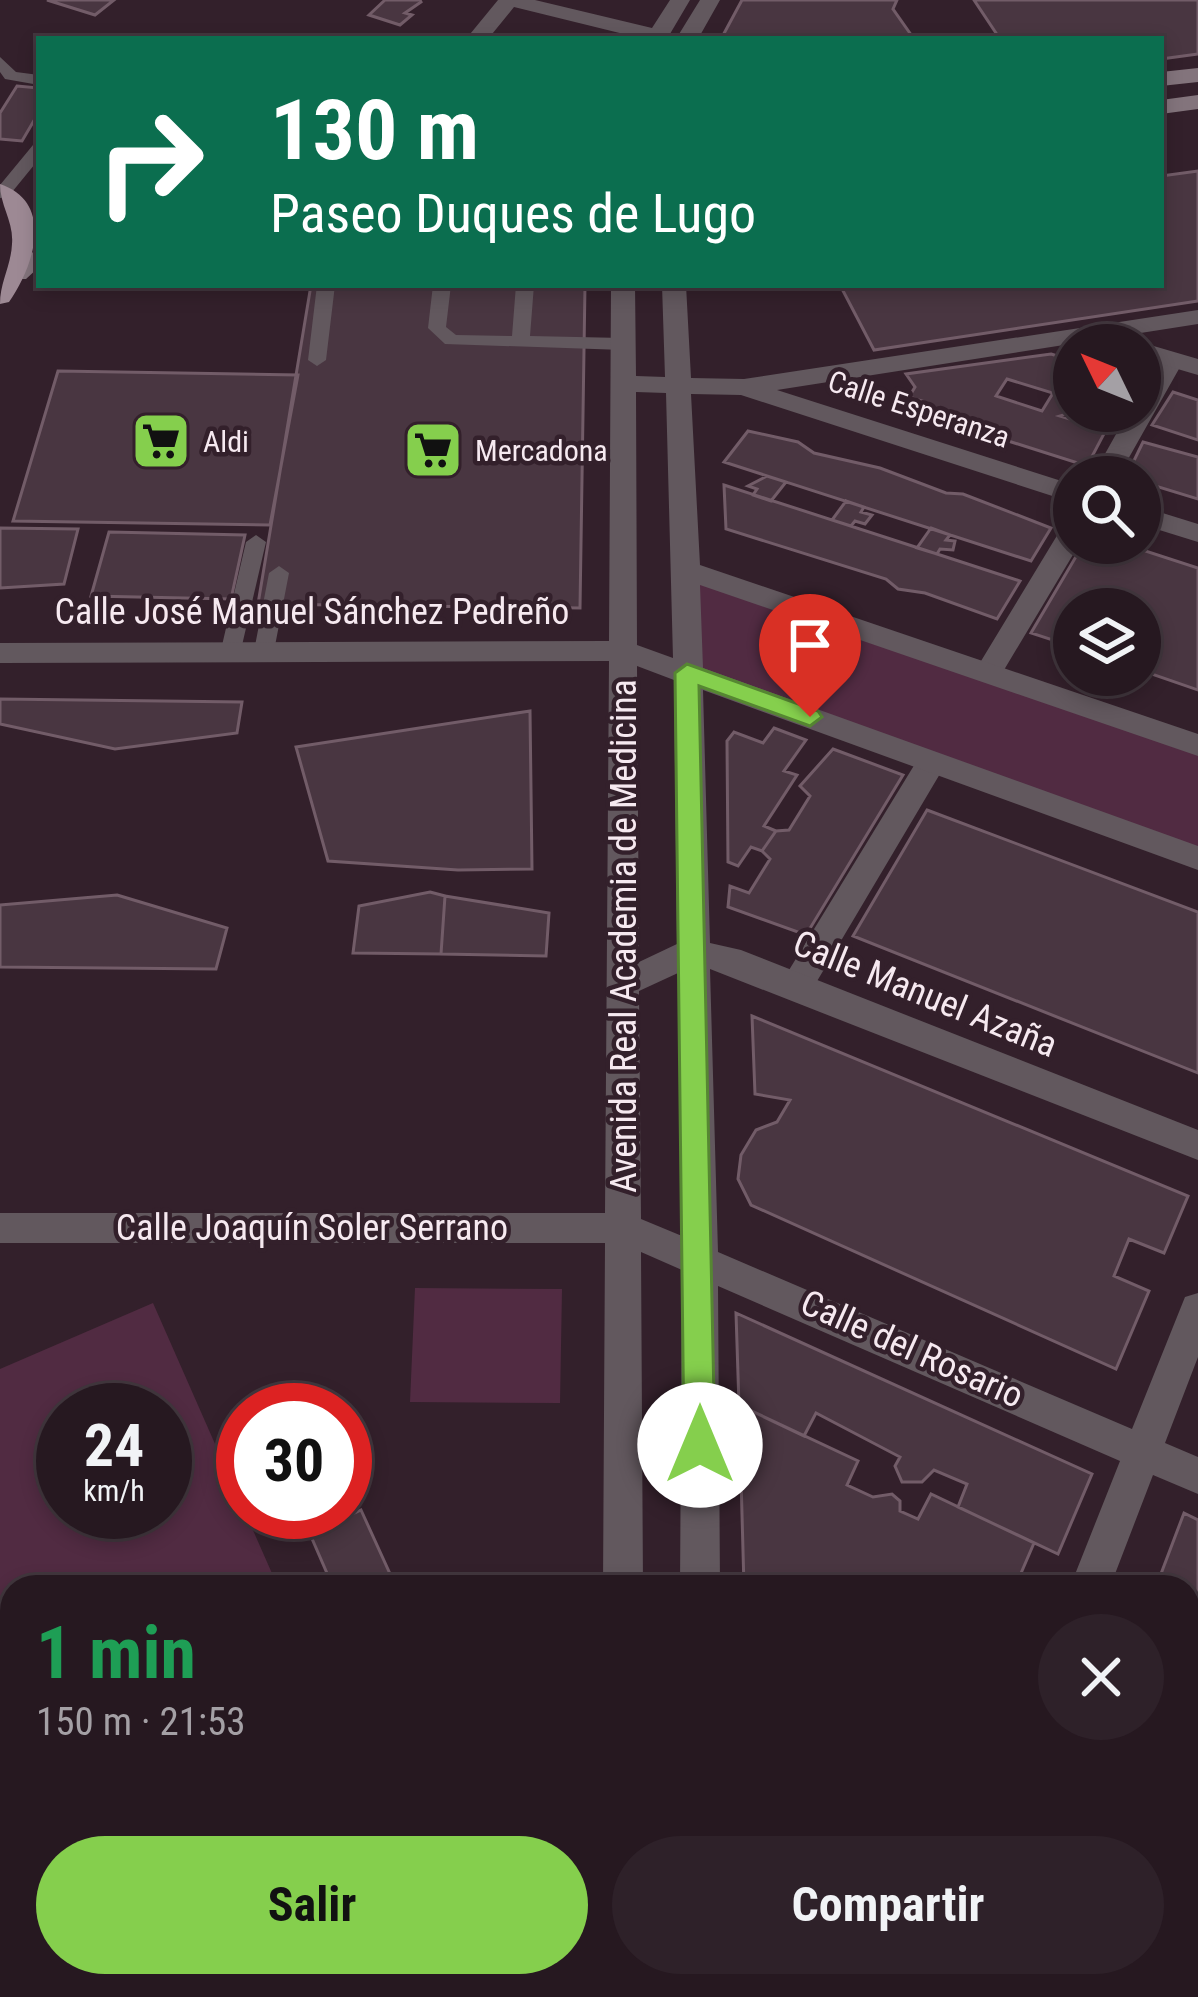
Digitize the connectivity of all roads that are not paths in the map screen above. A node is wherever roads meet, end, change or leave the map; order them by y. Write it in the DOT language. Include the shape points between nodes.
graph roads {
  1 [pos="509,0"];
  2 [pos="680,0"];
  3 [pos="710,0"];
  4 [pos="479,36"];
  5 [pos="651,36"];
  6 [pos="660,36"];
  7 [pos="689,36"];
  8 [pos="0,62"];
  9 [pos="1198,75"];
  10 [pos="36,80"];
  11 [pos="1164,80"];
  12 [pos="1198,102"];
  13 [pos="1164,107"];
  14 [pos="36,152"];
  15 [pos="1,192"];
  16 [pos="36,214"];
  17 [pos="36,258"];
  18 [pos="17,274"];
  19 [pos="326,288"];
  20 [pos="442,288"];
  21 [pos="525,288"];
  22 [pos="623,288"];
  23 [pos="674,288"];
  24 [pos="0,297"];
  25 [pos="1198,317"];
  26 [pos="1151,324"];
  27 [pos="1053,339"];
  28 [pos="520,343"];
  29 [pos="623,344"];
  30 [pos="317,360"];
  31 [pos="1185,363"];
  32 [pos="624,384"];
  33 [pos="744,387"];
  34 [pos="679,388"];
  35 [pos="1120,456"];
  36 [pos="1053,487"];
  37 [pos="1161,522"];
  38 [pos="1198,533"];
  39 [pos="256,542"];
  40 [pos="1054,564"];
  41 [pos="279,573"];
  42 [pos="656,580"];
  43 [pos="264,651"];
  44 [pos="625,651"];
  45 [pos="0,653"];
  46 [pos="230,654"];
  47 [pos="687,673"];
  48 [pos="988,673"];
  49 [pos="1198,745"];
  50 [pos="932,762"];
  51 [pos="1198,857"];
  52 [pos="690,952"];
  53 [pos="798,984"];
  54 [pos="621,985"];
  55 [pos="1198,1145"];
  56 [pos="0,1228"];
  57 [pos="624,1228"];
  58 [pos="700,1256"];
  59 [pos="1198,1309"];
  60 [pos="1142,1450"];
  61 [pos="1198,1476"];
  62 [pos="623,1575"];
  63 [pos="700,1575"];
  64 [pos="1095,1575"];
  1 -- 4 [label="street"];
  1 -- 5 [label="street"];
  2 -- 6 [label="street"];
  3 -- 7 [label="street"];
  8 -- 10 [label="lane" via="11,76"];
  9 -- 11 [label="main road"];
  12 -- 13 [label="main road"];
  14 -- 15 [label="lane"];
  15 -- 16 [label="main road"];
  15 -- 18 [label="main road" via="26,234"];
  17 -- 18 [label="main road"];
  18 -- 24 [label="main road"];
  19 -- 30 [label="lane"];
  20 -- 28 [label="lane" via="443,337"];
  21 -- 28 [label="lane"];
  22 -- 29 [label="street, Avenida Real Academia de Medicina"];
  23 -- 34 [label="street, Avenida Real Academia de Medicina"];
  25 -- 26 [label="street"];
  27 -- 33 [label="street"];
  28 -- 29 [label="lane"];
  29 -- 32 [label="street, Avenida Real Academia de Medicina"];
  31 -- 35 [label="street"];
  32 -- 34 [label="street"];
  32 -- 42 [label="street, Avenida Real Academia de Medicina"];
  33 -- 34 [label="street"];
  33 -- 36 [label="street, Calle Esperanza"];
  34 -- 42 [label="street, Avenida Real Academia de Medicina"];
  37 -- 38 [label="street"];
  39 -- 46 [label="lane"];
  40 -- 48 [label="street"];
  41 -- 43 [label="lane"];
  42 -- 44 [label="street, Avenida Real Academia de Medicina"];
  42 -- 47 [label="street, Avenida Real Academia de Medicina"];
  42 -- 48 [label="street"];
  43 -- 44 [label="street, Calle José Manuel Sánchez Pedreño"];
  43 -- 46 [label="street, Calle José Manuel Sánchez Pedreño"];
  44 -- 47 [label="street, Calle José Manuel Sánchez Pedreño"];
  44 -- 54 [label="street, Avenida Real Academia de Medicina"];
  45 -- 46 [label="street, Calle José Manuel Sánchez Pedreño"];
  47 -- 50 [label="street, Calle José Manuel Sánchez Pedreño"];
  47 -- 52 [label="street, Avenida Real Academia de Medicina"];
  48 -- 49 [label="street"];
  50 -- 51 [label="street, Calle José Manuel Sánchez Pedreño"];
  50 -- 53 [label="street"];
  52 -- 53 [label="street, Calle Manuel Azaña"];
  52 -- 54 [label="street"];
  52 -- 58 [label="street, Avenida Real Academia de Medicina"];
  53 -- 55 [label="street, Calle Manuel Azaña"];
  54 -- 57 [label="street, Avenida Real Academia de Medicina"];
  56 -- 57 [label="street, Calle Joaquín Soler Serrano"];
  57 -- 58 [label="street, Calle del Rosario"];
  57 -- 62 [label="street, Avenida Real Academia de Medicina"];
  58 -- 60 [label="street, Calle del Rosario"];
  58 -- 63 [label="street, Avenida Real Academia de Medicina"];
  59 -- 60 [label="street"];
  60 -- 61 [label="street, Calle del Rosario"];
  60 -- 64 [label="street"];
}
